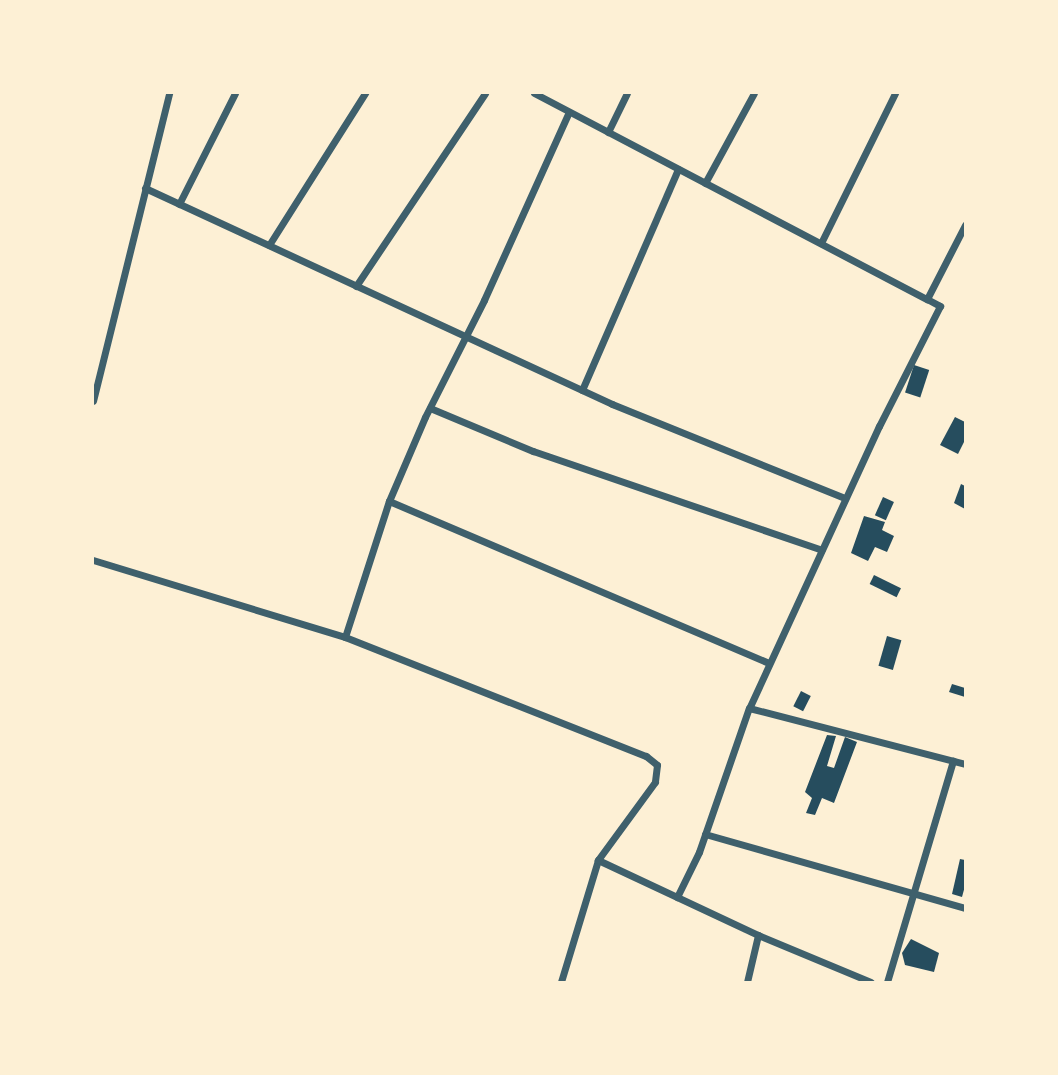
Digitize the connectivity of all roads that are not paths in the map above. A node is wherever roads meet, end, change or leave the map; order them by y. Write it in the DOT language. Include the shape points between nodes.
graph roads {
  1 [pos="169,93"];
  2 [pos="235,93"];
  3 [pos="365,93"];
  4 [pos="485,93"];
  5 [pos="534,93"];
  6 [pos="627,93"];
  7 [pos="754,93"];
  8 [pos="895,93"];
  9 [pos="569,112"];
  10 [pos="608,132"];
  11 [pos="678,169"];
  12 [pos="705,183"];
  13 [pos="145,188"];
  14 [pos="179,204"];
  15 [pos="965,225"];
  16 [pos="821,243"];
  17 [pos="269,246"];
  18 [pos="356,286"];
  19 [pos="927,299"];
  20 [pos="467,336"];
  21 [pos="582,390"];
  22 [pos="93,401"];
  23 [pos="430,408"];
  24 [pos="845,498"];
  25 [pos="389,500"];
  26 [pos="821,550"];
  27 [pos="93,560"];
  28 [pos="345,637"];
  29 [pos="769,663"];
  30 [pos="749,708"];
  31 [pos="953,761"];
  32 [pos="965,764"];
  33 [pos="705,834"];
  34 [pos="597,860"];
  35 [pos="914,894"];
  36 [pos="677,897"];
  37 [pos="965,908"];
  38 [pos="758,935"];
  39 [pos="561,982"];
  40 [pos="747,982"];
  41 [pos="871,982"];
  42 [pos="887,982"];
  1 -- 13 [label="street"];
  2 -- 14 [label="street"];
  3 -- 17 [label="street"];
  4 -- 18 [label="street"];
  5 -- 9 [label="street"];
  6 -- 10 [label="street"];
  7 -- 12 [label="street"];
  8 -- 16 [label="street"];
  9 -- 10 [label="street"];
  9 -- 20 [label="street"];
  10 -- 11 [label="street"];
  11 -- 12 [label="street"];
  11 -- 21 [label="street"];
  12 -- 16 [label="street"];
  13 -- 14 [label="street"];
  13 -- 22 [label="street"];
  14 -- 17 [label="street"];
  15 -- 19 [label="street"];
  16 -- 19 [label="street"];
  17 -- 18 [label="street"];
  18 -- 20 [label="street"];
  19 -- 24 [label="street" via="940,306"];
  20 -- 21 [label="street"];
  20 -- 23 [label="street"];
  21 -- 24 [label="street"];
  23 -- 25 [label="street"];
  23 -- 26 [label="street" via="533,451"];
  24 -- 26 [label="street"];
  25 -- 28 [label="street"];
  25 -- 29 [label="street"];
  26 -- 29 [label="street"];
  27 -- 28 [label="street"];
  28 -- 34 [label="street" via="646,756 657,765 655,782"];
  29 -- 30 [label="street"];
  30 -- 31 [label="street"];
  30 -- 33 [label="street"];
  31 -- 32 [label="street"];
  31 -- 35 [label="street"];
  33 -- 35 [label="street"];
  33 -- 36 [label="street"];
  34 -- 36 [label="street"];
  34 -- 39 [label="street"];
  35 -- 37 [label="street"];
  35 -- 42 [label="street"];
  36 -- 38 [label="street"];
  38 -- 40 [label="street"];
  38 -- 41 [label="street"];
}
